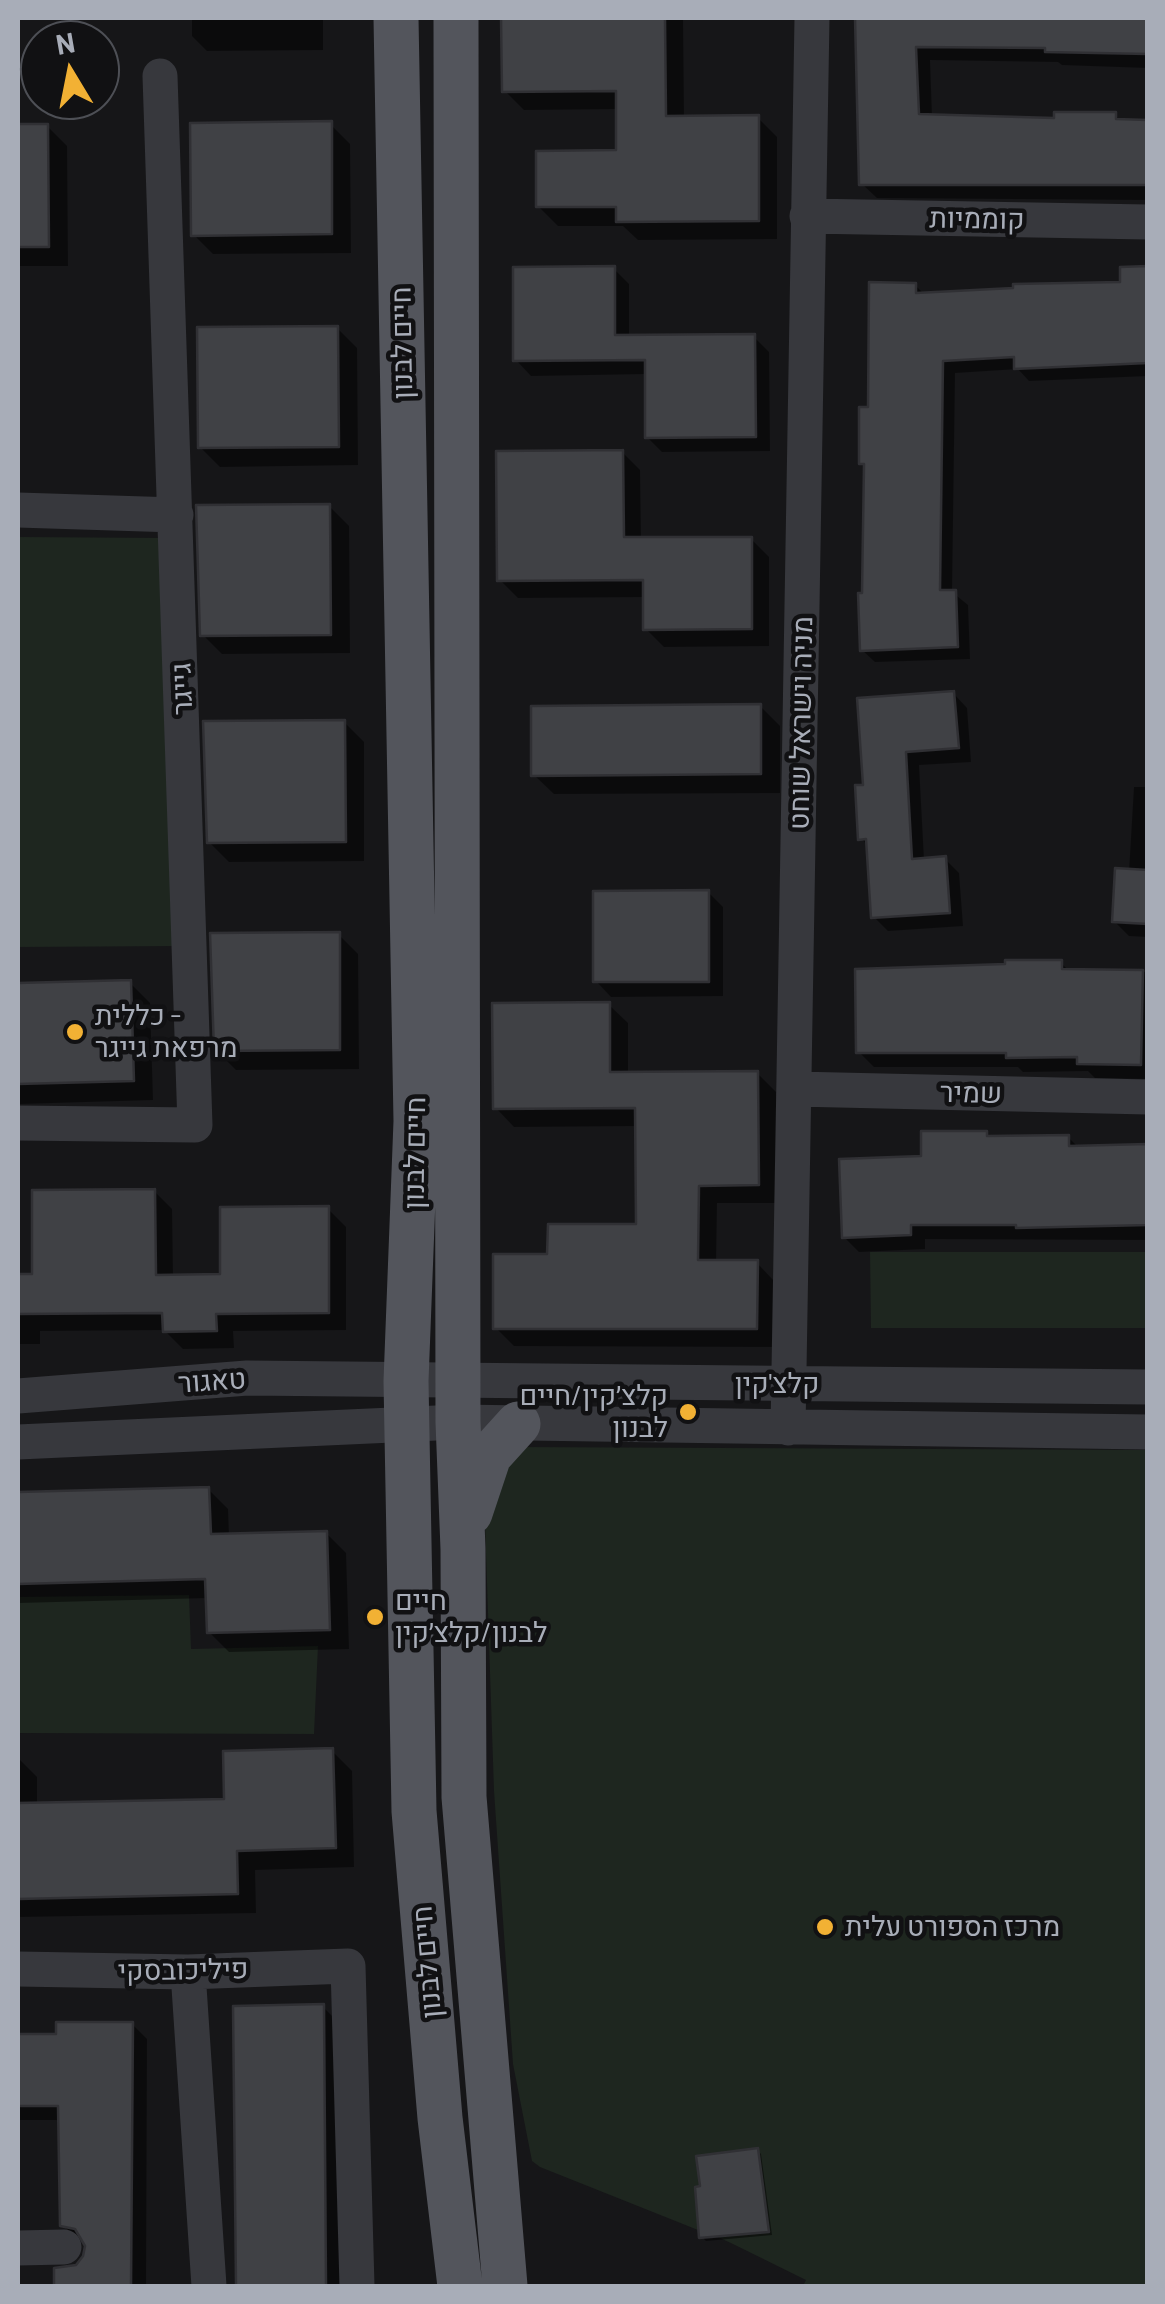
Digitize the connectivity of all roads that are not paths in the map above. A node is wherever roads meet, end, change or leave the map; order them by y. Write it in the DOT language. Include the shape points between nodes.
graph roads {
  1 [pos="396,18"];
  2 [pos="456,18"];
  3 [pos="812,18"];
  4 [pos="160,76"];
  5 [pos="807,216"];
  6 [pos="1148,222"];
  7 [pos="18,510"];
  8 [pos="176,515"];
  9 [pos="795,1089"];
  10 [pos="1148,1097"];
  11 [pos="18,1123"];
  12 [pos="788,1384"];
  13 [pos="1148,1387"];
  14 [pos="18,1396"];
  15 [pos="459,1401"];
  16 [pos="406,1402"];
  17 [pos="518,1424"];
  18 [pos="788,1428"];
  19 [pos="1148,1432"];
  20 [pos="18,1442"];
  21 [pos="463,1549"];
  22 [pos="18,1970"];
  23 [pos="188,1972"];
  24 [pos="64,2247"];
  25 [pos="18,2248"];
  26 [pos="208,2286"];
  27 [pos="356,2286"];
  28 [pos="460,2286"];
  29 [pos="506,2286"];
  1 -- 16 [label="main road, חיים לבנון" via="416,1122"];
  2 -- 15 [label="main road, חיים לבנון"];
  3 -- 5 [label="street, מניה וישראל שוחט"];
  4 -- 8 [label="street, גייגר"];
  5 -- 6 [label="street, קוממיות"];
  5 -- 9 [label="street, מניה וישראל שוחט"];
  7 -- 8 [label="street"];
  8 -- 11 [label="street, גייגר" via="195,1124"];
  9 -- 10 [label="street, שמיר"];
  9 -- 12 [label="street, מניה וישראל שוחט"];
  12 -- 13 [label="street, קלצ'קין"];
  12 -- 15 [label="street, קלצ'קין"];
  12 -- 18 [label="street, מניה וישראל שוחט"];
  14 -- 16 [label="street, טאגור" via="247,1378"];
  15 -- 16 [label="street, קלצ'קין"];
  15 -- 17 [label="street, קלצ'קין"];
  15 -- 21 [label="main road, חיים לבנון"];
  16 -- 20 [label="street, טאגור"];
  16 -- 28 [label="main road, חיים לבנון" via="414,1811"];
  17 -- 18 [label="street, קלצ'קין"];
  17 -- 21 [label="main road" via="489,1456"];
  18 -- 19 [label="street, קלצ'קין"];
  21 -- 29 [label="main road, חיים לבנון" via="464,1797"];
  22 -- 23 [label="street, פיליכובסקי"];
  23 -- 26 [label="street"];
  23 -- 27 [label="street, פיליכובסקי" via="348,1966"];
  24 -- 25 [label="street"];
}
